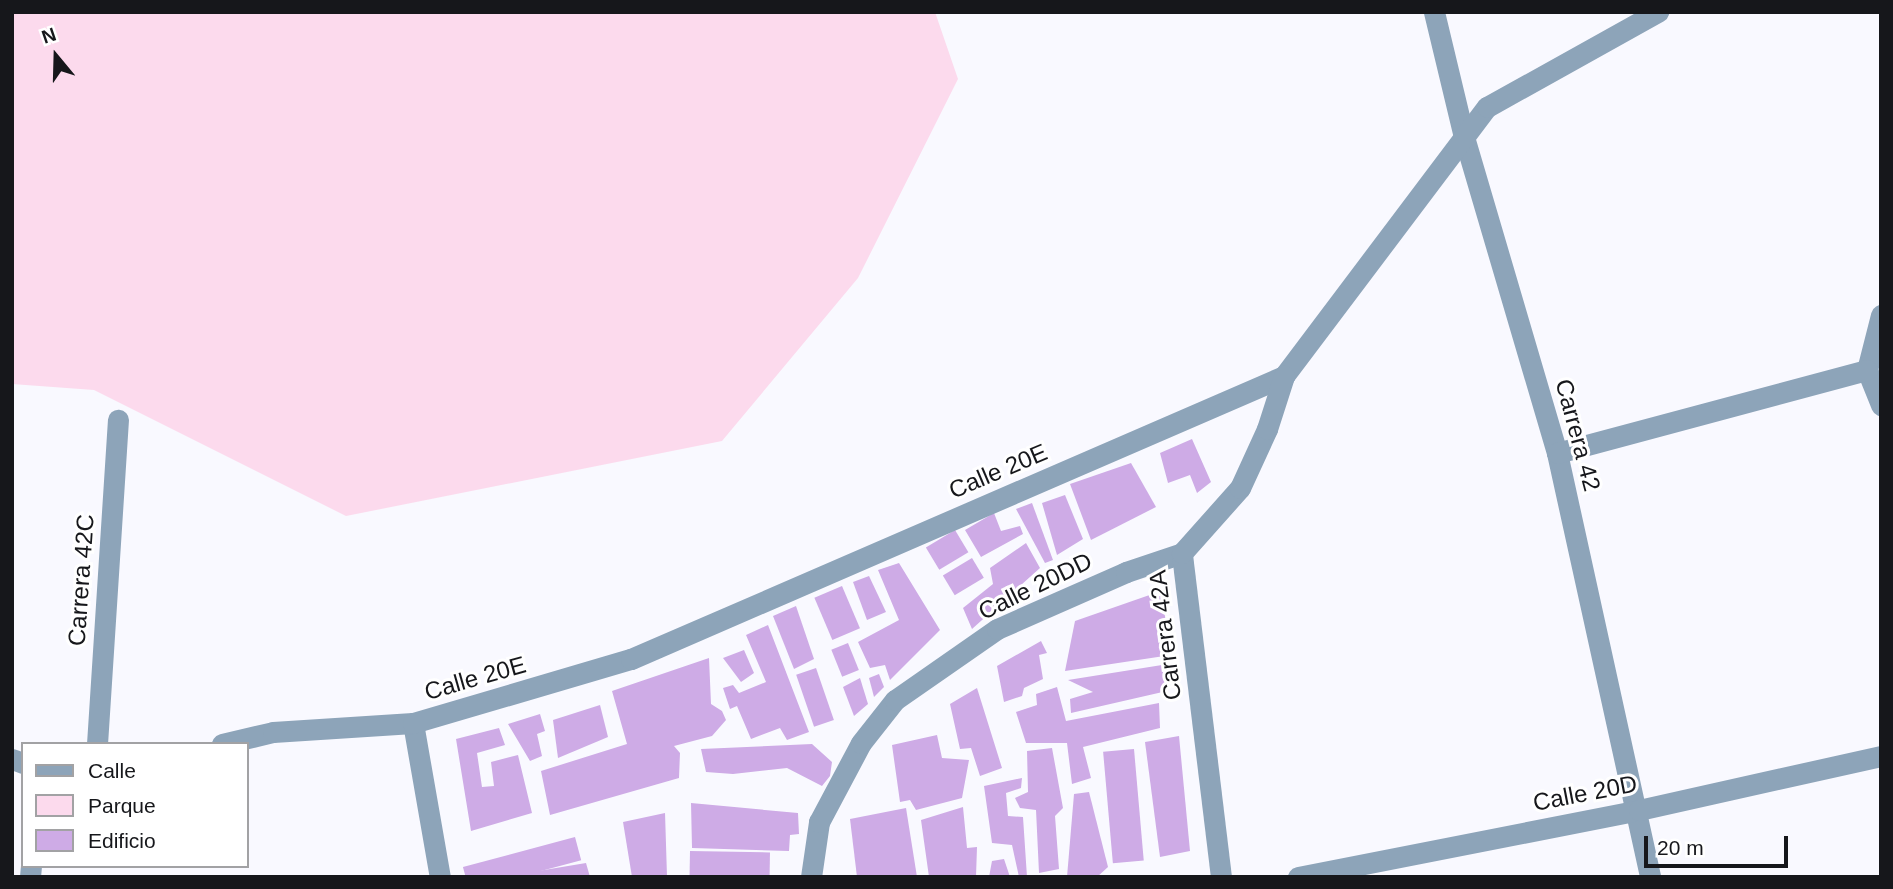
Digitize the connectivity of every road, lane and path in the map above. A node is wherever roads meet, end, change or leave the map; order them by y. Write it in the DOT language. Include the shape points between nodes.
graph roads {
  1 [pos="1434,12"];
  2 [pos="1658,12"];
  3 [pos="1464,137"];
  4 [pos="1881,315"];
  5 [pos="1867,370"];
  6 [pos="1283,376"];
  7 [pos="1881,405"];
  8 [pos="118,420"];
  9 [pos="1557,453"];
  10 [pos="1182,553"];
  11 [pos="413,723"];
  12 [pos="97,742"];
  13 [pos="230,742"];
  14 [pos="1881,756"];
  15 [pos="1639,810"];
  16 [pos="440,877"];
  17 [pos="811,877"];
  18 [pos="1221,877"];
  19 [pos="1298,877"];
  20 [pos="1650,877"];
  1 -- 3 [label="street, Carrera 42"];
  2 -- 3 [label="street, Calle 20E" via="1487,107"];
  3 -- 6 [label="street, Calle 20E"];
  3 -- 9 [label="street, Carrera 42"];
  4 -- 5 [label="street"];
  5 -- 7 [label="street"];
  5 -- 9 [label="street"];
  6 -- 10 [label="street, Carrera 42A" via="1267,429 1240,488"];
  6 -- 11 [label="street, Calle 20E" via="631,659"];
  8 -- 12 [label="street, Carrera 42C"];
  9 -- 15 [label="street, Carrera 42"];
  10 -- 17 [label="street, Calle 20DD" via="1126,572 997,629 895,700 862,743 819,822"];
  10 -- 18 [label="street, Carrera 42A"];
  11 -- 13 [label="street, Calle 20E" via="273,732"];
  11 -- 16 [label="street"];
  14 -- 15 [label="street, Calle 20D"];
  15 -- 19 [label="street, Calle 20D"];
  15 -- 20 [label="street, Carrera 42"];
}
